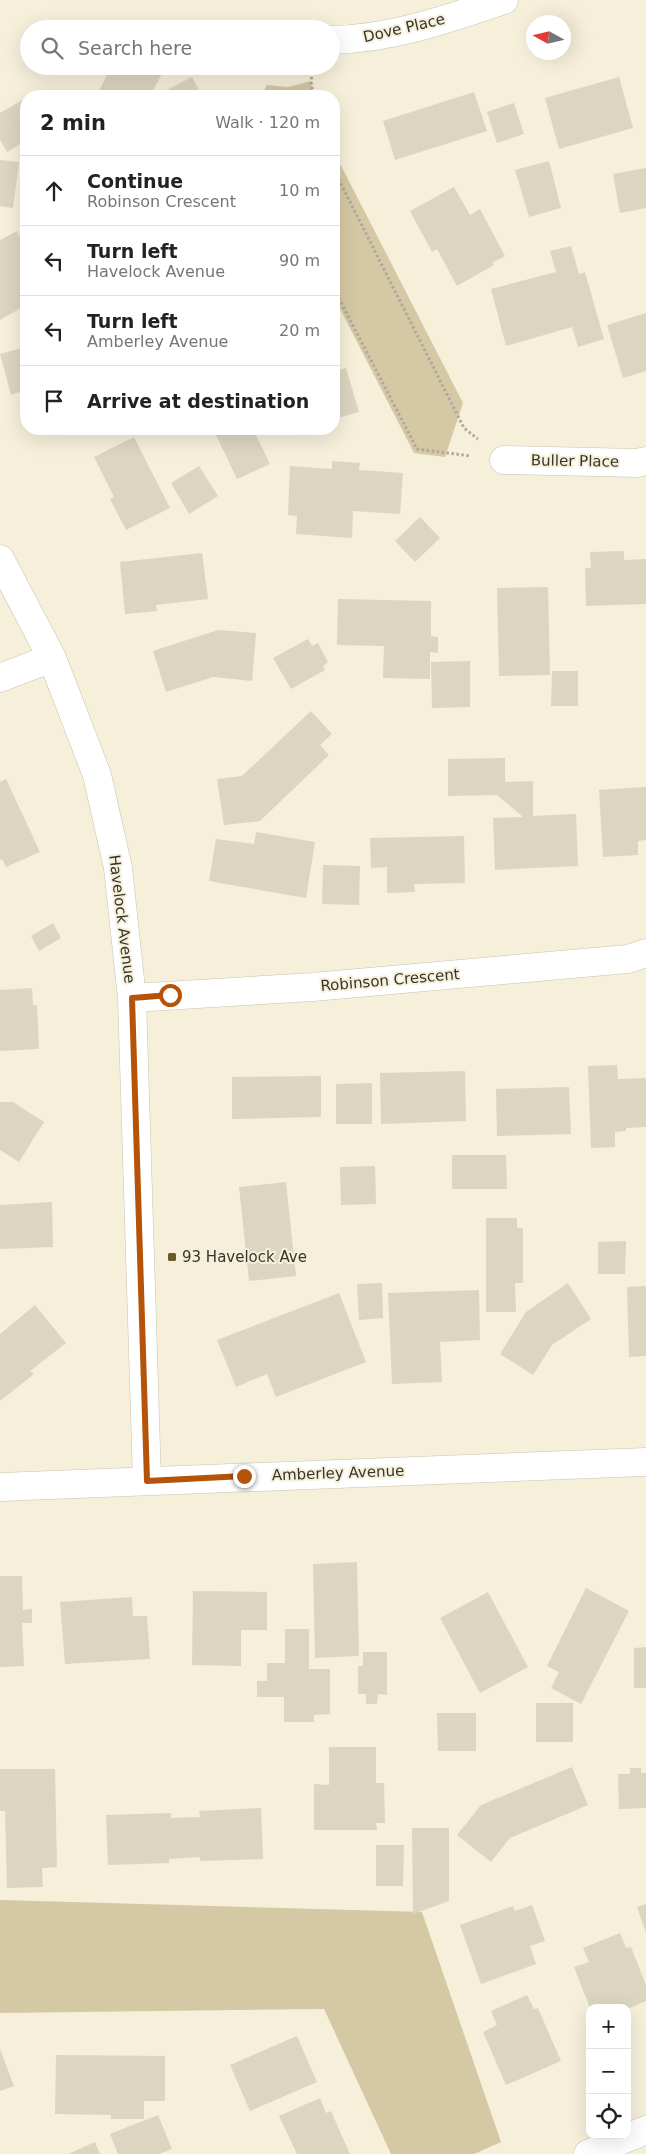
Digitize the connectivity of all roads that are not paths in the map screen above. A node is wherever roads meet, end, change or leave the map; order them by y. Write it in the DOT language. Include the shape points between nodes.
graph roads {
  1 [pos="504,0"];
  2 [pos="340,40"];
  3 [pos="504,460"];
  4 [pos="646,461"];
  5 [pos="0,559"];
  6 [pos="52,658"];
  7 [pos="0,678"];
  8 [pos="646,953"];
  9 [pos="132,998"];
  10 [pos="646,1462"];
  11 [pos="147,1481"];
  12 [pos="0,1487"];
  13 [pos="646,2130"];
  14 [pos="588,2154"];
  1 -- 2 [label="street, Dove Place" via="406,30"];
  3 -- 4 [label="street, Buller Place"];
  5 -- 6 [label="street, Havelock Avenue"];
  6 -- 7 [label="street"];
  6 -- 9 [label="street, Havelock Avenue" via="97,775 118,868"];
  8 -- 9 [label="street, Robinson Crescent" via="628,959 530,968"];
  9 -- 11 [label="street, Havelock Avenue"];
  10 -- 11 [label="street, Amberley Avenue"];
  11 -- 12 [label="street, Amberley Avenue"];
  13 -- 14 [label="street"];
}
